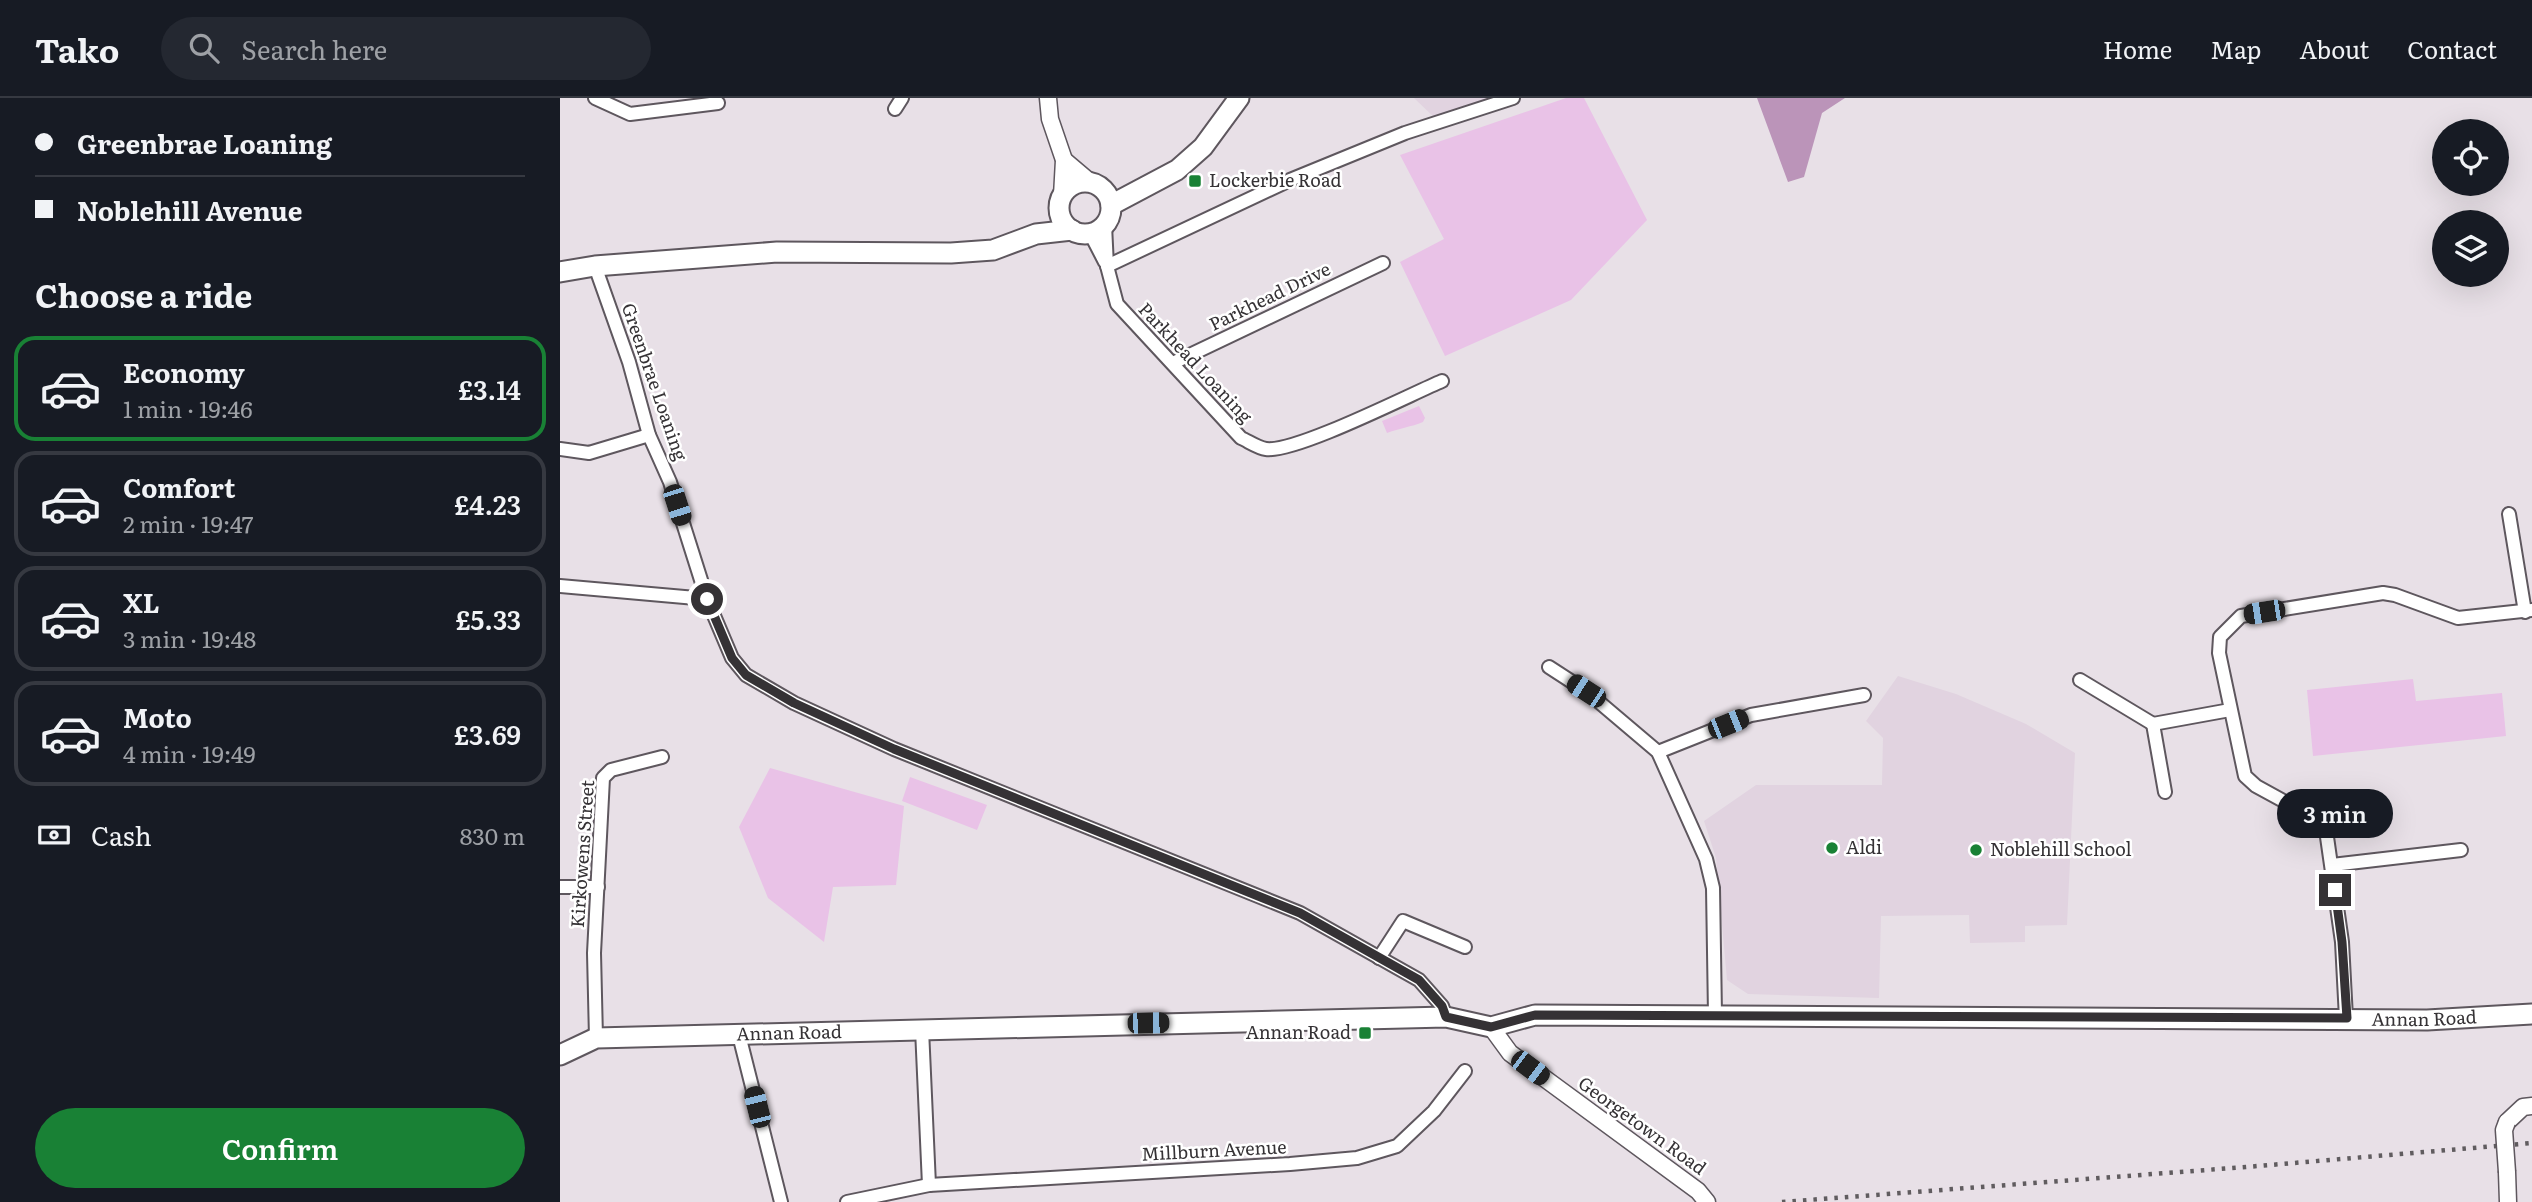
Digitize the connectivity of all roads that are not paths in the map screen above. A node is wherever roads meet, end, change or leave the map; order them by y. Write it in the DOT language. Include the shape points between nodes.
graph roads {
  1 [pos="595,98"];
  2 [pos="1048,98"];
  3 [pos="1239,98"];
  4 [pos="1513,98"];
  5 [pos="718,103"];
  6 [pos="1064,160"];
  7 [pos="1102,193"];
  8 [pos="1061,201"];
  9 [pos="1089,230"];
  10 [pos="1036,234"];
  11 [pos="1382,263"];
  12 [pos="595,266"];
  13 [pos="1107,266"];
  14 [pos="560,272"];
  15 [pos="1173,363"];
  16 [pos="1442,381"];
  17 [pos="649,435"];
  18 [pos="560,449"];
  19 [pos="2509,514"];
  20 [pos="560,586"];
  21 [pos="707,599"];
  22 [pos="2529,611"];
  23 [pos="1549,667"];
  24 [pos="2080,680"];
  25 [pos="1864,695"];
  26 [pos="2230,710"];
  27 [pos="2153,723"];
  28 [pos="1658,752"];
  29 [pos="662,757"];
  30 [pos="2165,792"];
  31 [pos="2461,850"];
  32 [pos="2332,865"];
  33 [pos="560,887"];
  34 [pos="598,887"];
  35 [pos="1465,947"];
  36 [pos="1379,958"];
  37 [pos="2532,1014"];
  38 [pos="1715,1015"];
  39 [pos="1446,1017"];
  40 [pos="2347,1018"];
  41 [pos="1491,1027"];
  42 [pos="922,1029"];
  43 [pos="739,1035"];
  44 [pos="596,1038"];
  45 [pos="560,1055"];
  46 [pos="1465,1071"];
  47 [pos="2532,1106"];
  48 [pos="929,1185"];
  49 [pos="1703,1196"];
  50 [pos="781,1202"];
  51 [pos="847,1202"];
  52 [pos="2508,1202"];
  1 -- 5 [label="street" via="630,114"];
  2 -- 6 [label="street"];
  3 -- 7 [label="main road" via="1203,147 1177,170"];
  4 -- 13 [label="street" via="1405,133 1290,180"];
  6 -- 7 [label="street"];
  6 -- 8 [label="street"];
  7 -- 8 [label="main road" via="1074,185"];
  7 -- 9 [label="main road" via="1111,213"];
  8 -- 9 [label="main road" via="1062,219"];
  8 -- 10 [label="main road"];
  9 -- 10 [label="main road"];
  9 -- 13 [label="street, Parkhead Loaning"];
  10 -- 12 [label="main road" via="993,250 777,252"];
  11 -- 15 [label="street, Parkhead Drive"];
  12 -- 14 [label="main road"];
  12 -- 17 [label="street, Greenbrae Loaning"];
  13 -- 15 [label="street, Parkhead Loaning" via="1118,304"];
  15 -- 16 [label="street, Parkhead Loaning" via="1241,438 1265,449 1284,448"];
  17 -- 18 [label="street" via="589,453"];
  17 -- 21 [label="street, Greenbrae Loaning" via="670,482"];
  19 -- 22 [label="street"];
  20 -- 21 [label="street"];
  21 -- 36 [label="street, Greenbrae Loaning" via="732,658 746,675 794,703 894,749 1300,913"];
  22 -- 26 [label="street" via="2458,618 2383,593 2241,616 2220,636"];
  23 -- 28 [label="street" via="1586,691"];
  24 -- 27 [label="street"];
  25 -- 28 [label="street" via="1751,715"];
  26 -- 27 [label="street"];
  26 -- 32 [label="street" via="2245,776 2320,821"];
  27 -- 30 [label="street"];
  28 -- 38 [label="street" via="1706,859 1713,888"];
  29 -- 34 [label="street, Kirkowens Street" via="611,770 603,778"];
  31 -- 32 [label="street"];
  32 -- 40 [label="street"];
  33 -- 34 [label="street"];
  34 -- 44 [label="street, Kirkowens Street"];
  35 -- 36 [label="street" via="1403,921"];
  36 -- 39 [label="street, Greenbrae Loaning" via="1419,980"];
  37 -- 40 [label="main road, Annan Road" via="2427,1020"];
  38 -- 40 [label="main road, Annan Road"];
  38 -- 41 [label="main road, Annan Road" via="1535,1015"];
  39 -- 41 [label="main road, Annan Road"];
  39 -- 42 [label="main road, Annan Road"];
  41 -- 49 [label="street, Georgetown Road" via="1510,1053"];
  42 -- 43 [label="main road, Annan Road"];
  42 -- 48 [label="street"];
  43 -- 44 [label="main road, Annan Road"];
  43 -- 50 [label="street"];
  44 -- 45 [label="main road, Annan Road"];
  46 -- 48 [label="street, Millburn Avenue" via="1434,1111 1397,1146 1357,1158"];
  47 -- 52 [label="street, bridge" via="2523,1107 2504,1130"];
  48 -- 51 [label="street, Millburn Avenue"];
}
